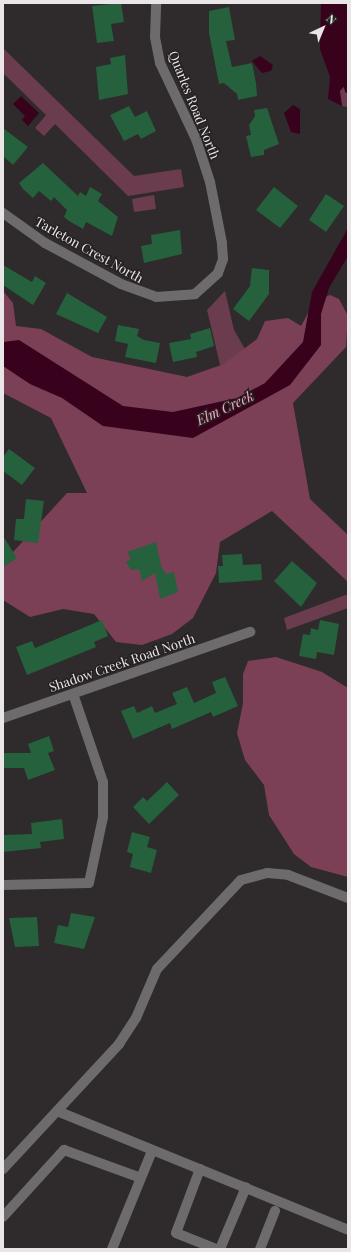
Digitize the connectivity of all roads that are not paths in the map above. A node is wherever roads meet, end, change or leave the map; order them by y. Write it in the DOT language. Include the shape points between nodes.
graph roads {
  1 [pos="156,3"];
  2 [pos="3,213"];
  3 [pos="211,283"];
  4 [pos="250,632"];
  5 [pos="72,694"];
  6 [pos="3,718"];
  7 [pos="3,885"];
  8 [pos="348,898"];
  9 [pos="57,1111"];
  10 [pos="152,1151"];
  11 [pos="3,1169"];
  12 [pos="200,1170"];
  13 [pos="138,1177"];
  14 [pos="246,1187"];
  15 [pos="275,1211"];
  16 [pos="3,1217"];
  17 [pos="348,1230"];
  18 [pos="112,1249"];
  19 [pos="216,1249"];
  20 [pos="220,1249"];
  21 [pos="260,1249"];
  1 -- 3 [label="street, Quarles Road North" via="155,37 160,63 196,139 218,216 223,259"];
  2 -- 3 [label="street, Tarleton Crest North" via="45,243 138,292 171,298 195,294"];
  4 -- 5 [label="street, Shadow Creek Road North"];
  5 -- 6 [label="street, Shadow Creek Road North"];
  5 -- 7 [label="street" via="103,782 103,817 89,883"];
  8 -- 9 [label="street" via="288,875 267,873 241,880 157,969 136,1018 119,1044"];
  9 -- 10 [label="street"];
  9 -- 11 [label="street"];
  10 -- 12 [label="street"];
  10 -- 13 [label="street"];
  12 -- 14 [label="street"];
  12 -- 19 [label="street" via="176,1233"];
  13 -- 16 [label="street" via="64,1150"];
  13 -- 18 [label="street"];
  14 -- 17 [label="street"];
  14 -- 20 [label="street"];
  15 -- 21 [label="street"];
}
